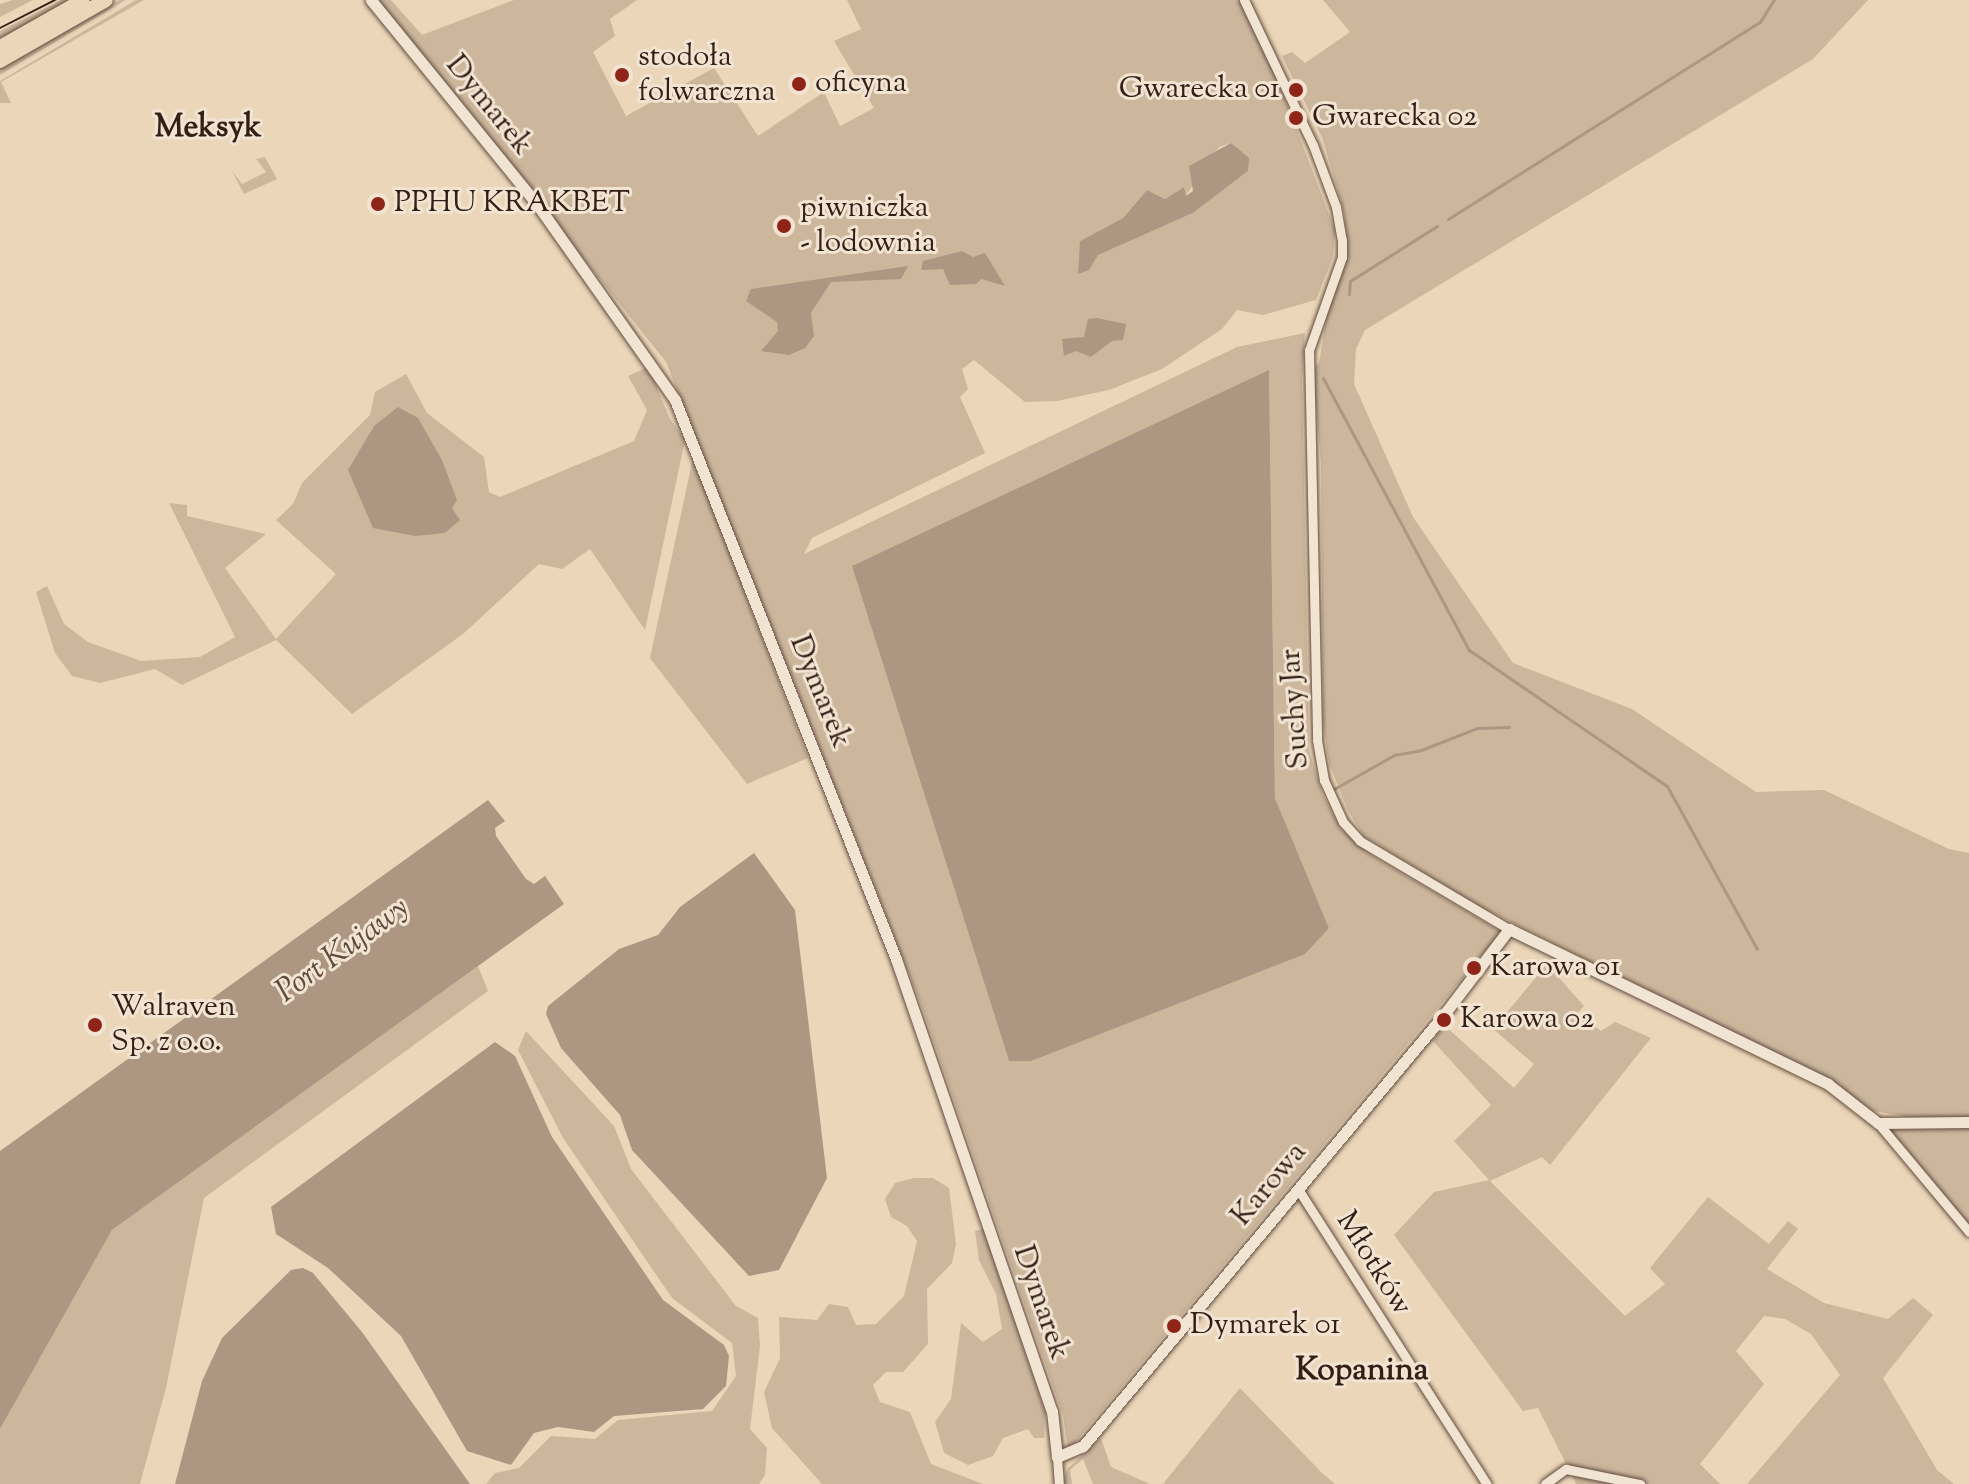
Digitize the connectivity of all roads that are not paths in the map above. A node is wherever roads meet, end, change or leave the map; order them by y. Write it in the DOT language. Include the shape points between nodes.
graph roads {
  1 [pos="83,0"];
  2 [pos="106,0"];
  3 [pos="371,0"];
  4 [pos="1244,0"];
  5 [pos="0,47"];
  6 [pos="0,61"];
  7 [pos="1509,929"];
  8 [pos="1969,1122"];
  9 [pos="1878,1123"];
  10 [pos="1298,1189"];
  11 [pos="1969,1232"];
  12 [pos="1057,1457"];
  13 [pos="1059,1484"];
  14 [pos="1487,1484"];
  15 [pos="1545,1484"];
  16 [pos="1640,1484"];
  1 -- 5 [label="main road"];
  2 -- 6 [label="main road"];
  3 -- 12 [label="street, Dymarek" via="539,207 675,400 896,959 1052,1411"];
  4 -- 7 [label="street, Suchy Jar" via="1313,145 1342,240 1342,257 1309,350 1317,740 1324,780 1343,822 1360,841"];
  7 -- 9 [label="street, Suchy Jar" via="1828,1084"];
  7 -- 10 [label="street, Karowa"];
  8 -- 9 [label="street"];
  9 -- 11 [label="street, Suchy Jar"];
  10 -- 12 [label="street, Karowa" via="1083,1446"];
  10 -- 14 [label="street, Młotków"];
  12 -- 13 [label="street, Dymarek"];
  15 -- 16 [label="street" via="1566,1469"];
}
